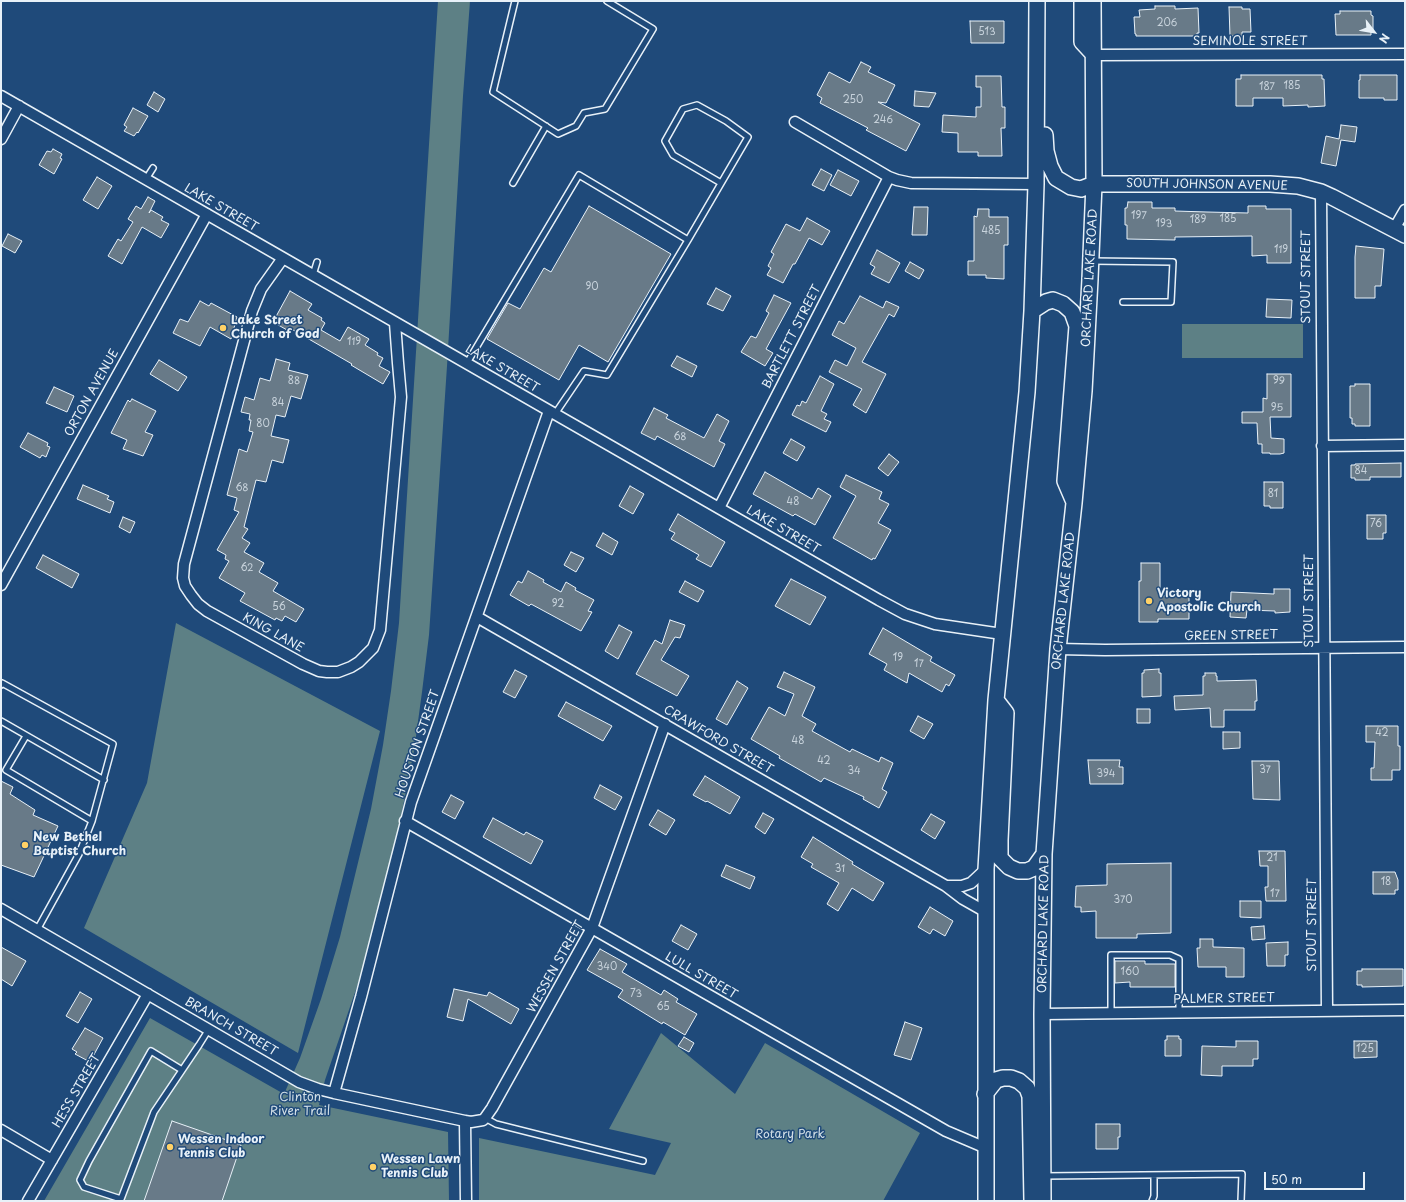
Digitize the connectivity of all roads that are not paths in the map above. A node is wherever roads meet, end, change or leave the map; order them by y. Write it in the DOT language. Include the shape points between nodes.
graph roads {
  1 [pos="515,1"];
  2 [pos="607,1"];
  3 [pos="1038,1"];
  4 [pos="1082,1"];
  5 [pos="1093,1"];
  6 [pos="1405,54"];
  7 [pos="1094,55"];
  8 [pos="1,96"];
  9 [pos="19,106"];
  10 [pos="795,122"];
  11 [pos="546,126"];
  12 [pos="1,139"];
  13 [pos="153,168"];
  14 [pos="889,177"];
  15 [pos="146,179"];
  16 [pos="513,183"];
  17 [pos="721,183"];
  18 [pos="1036,184"];
  19 [pos="1094,184"];
  20 [pos="1321,192"];
  21 [pos="1405,210"];
  22 [pos="206,214"];
  23 [pos="1399,232"];
  24 [pos="688,240"];
  25 [pos="283,258"];
  26 [pos="1091,261"];
  27 [pos="317,262"];
  28 [pos="313,275"];
  29 [pos="1123,302"];
  30 [pos="1032,310"];
  31 [pos="396,322"];
  32 [pos="467,364"];
  33 [pos="552,412"];
  34 [pos="1405,445"];
  35 [pos="1322,446"];
  36 [pos="1074,503"];
  37 [pos="719,508"];
  38 [pos="1,585"];
  39 [pos="476,617"];
  40 [pos="1002,634"];
  41 [pos="1405,647"];
  42 [pos="1058,648"];
  43 [pos="1323,648"];
  44 [pos="1,685"];
  45 [pos="996,700"];
  46 [pos="1,721"];
  47 [pos="665,724"];
  48 [pos="26,736"];
  49 [pos="104,780"];
  50 [pos="92,821"];
  51 [pos="405,821"];
  52 [pos="1044,854"];
  53 [pos="986,869"];
  54 [pos="946,886"];
  55 [pos="1,909"];
  56 [pos="986,912"];
  57 [pos="592,928"];
  58 [pos="37,930"];
  59 [pos="148,994"];
  60 [pos="1405,1010"];
  61 [pos="1327,1011"];
  62 [pos="1179,1012"];
  63 [pos="1111,1013"];
  64 [pos="1042,1014"];
  65 [pos="208,1029"];
  66 [pos="182,1070"];
  67 [pos="334,1093"];
  68 [pos="986,1094"];
  69 [pos="485,1118"];
  70 [pos="465,1121"];
  71 [pos="1,1130"];
  72 [pos="986,1148"];
  73 [pos="52,1160"];
  74 [pos="643,1161"];
  75 [pos="1154,1175"];
  76 [pos="1043,1176"];
  77 [pos="28,1201"];
  78 [pos="466,1201"];
  79 [pos="986,1201"];
  80 [pos="1032,1201"];
  81 [pos="1043,1201"];
  82 [pos="1152,1201"];
  83 [pos="1241,1201"];
  1 -- 11 [label="lane" via="494,92"];
  2 -- 11 [label="lane" via="653,29 605,109 584,113 576,126 558,134"];
  3 -- 18 [label="main road"];
  3 -- 19 [label="main road, SOUTH JOHNSON AVENUE" via="1045,11 1046,151 1050,166 1056,178 1071,186 1081,189"];
  4 -- 7 [label="main road" via="1082,42"];
  5 -- 7 [label="main road, ORCHARD LAKE ROAD"];
  6 -- 7 [label="street, SEMINOLE STREET"];
  7 -- 19 [label="main road, ORCHARD LAKE ROAD"];
  8 -- 9 [label="street, LAKE STREET"];
  9 -- 12 [label="street"];
  9 -- 15 [label="street, LAKE STREET"];
  10 -- 14 [label="street"];
  11 -- 16 [label="lane"];
  13 -- 15 [label="lane"];
  14 -- 18 [label="street" via="911,183"];
  14 -- 37 [label="street, BARTLETT STREET"];
  15 -- 22 [label="street, LAKE STREET"];
  17 -- 17 [label="lane" via="748,136 697,105 683,109 665,141 673,155"];
  17 -- 24 [label="lane"];
  18 -- 30 [label="main road"];
  19 -- 20 [label="main road, SOUTH JOHNSON AVENUE" via="1270,184 1298,186"];
  19 -- 26 [label="main road, ORCHARD LAKE ROAD"];
  20 -- 23 [label="main road, SOUTH JOHNSON AVENUE"];
  20 -- 35 [label="street, STOUT STREET"];
  21 -- 23 [label="street"];
  22 -- 25 [label="street, LAKE STREET"];
  22 -- 38 [label="street, ORTON AVENUE"];
  24 -- 32 [label="lane" via="579,175"];
  24 -- 33 [label="lane" via="607,375 584,371"];
  25 -- 28 [label="street, LAKE STREET"];
  25 -- 31 [label="street, KING LANE" via="254,303 186,556 183,578 190,595 203,607 319,671 338,672 359,662 373,648 380,630 401,397"];
  26 -- 29 [label="lane" via="1173,262 1171,302"];
  26 -- 36 [label="main road, ORCHARD LAKE ROAD" via="1084,391"];
  27 -- 28 [label="lane"];
  28 -- 31 [label="street, LAKE STREET"];
  30 -- 36 [label="main road" via="1053,300 1072,312 1077,326 1064,481"];
  30 -- 40 [label="main road" via="1025,414"];
  31 -- 32 [label="street, LAKE STREET"];
  32 -- 33 [label="street, LAKE STREET"];
  33 -- 37 [label="street, LAKE STREET"];
  33 -- 39 [label="street, HOUSTON STREET"];
  34 -- 35 [label="street"];
  35 -- 43 [label="street, STOUT STREET"];
  36 -- 42 [label="main road, ORCHARD LAKE ROAD"];
  37 -- 40 [label="street, LAKE STREET" via="905,614 935,624"];
  39 -- 47 [label="street, CRAWFORD STREET"];
  39 -- 51 [label="street, HOUSTON STREET"];
  40 -- 45 [label="main road"];
  41 -- 43 [label="street, GREEN STREET"];
  42 -- 43 [label="street, GREEN STREET"];
  42 -- 52 [label="main road, ORCHARD LAKE ROAD"];
  43 -- 61 [label="street, STOUT STREET"];
  44 -- 49 [label="lane" via="2,683 113,744"];
  45 -- 52 [label="main road" via="1006,713 1000,858 1008,867 1027,871 1034,868"];
  45 -- 53 [label="main road"];
  46 -- 48 [label="lane"];
  47 -- 54 [label="street, CRAWFORD STREET"];
  47 -- 57 [label="street, WESSEN STREET"];
  48 -- 49 [label="lane"];
  48 -- 50 [label="lane" via="6,770"];
  49 -- 50 [label="lane"];
  50 -- 58 [label="lane" via="79,854"];
  51 -- 57 [label="street, LULL STREET"];
  51 -- 67 [label="street, HOUSTON STREET"];
  52 -- 64 [label="main road, ORCHARD LAKE ROAD"];
  53 -- 54 [label="street" via="971,883"];
  53 -- 56 [label="main road"];
  54 -- 56 [label="street, CRAWFORD STREET"];
  55 -- 58 [label="street, BRANCH STREET"];
  56 -- 68 [label="main road"];
  57 -- 69 [label="street, WESSEN STREET"];
  57 -- 72 [label="street, LULL STREET" via="946,1131"];
  58 -- 59 [label="street, BRANCH STREET"];
  59 -- 65 [label="street, BRANCH STREET"];
  59 -- 73 [label="street, HESS STREET"];
  60 -- 61 [label="street, PALMER STREET"];
  61 -- 62 [label="street, PALMER STREET"];
  62 -- 63 [label="street, PALMER STREET"];
  62 -- 63 [label="lane" via="1179,958 1170,955 1111,955"];
  63 -- 64 [label="street, PALMER STREET"];
  64 -- 76 [label="main road, ORCHARD LAKE ROAD"];
  65 -- 66 [label="lane"];
  65 -- 67 [label="street, BRANCH STREET" via="299,1082"];
  66 -- 66 [label="lane" via="152,1051 88,1161 80,1180 84,1187 121,1199 154,1112"];
  67 -- 70 [label="street, BRANCH STREET"];
  68 -- 72 [label="main road"];
  68 -- 80 [label="main road" via="996,1080 1003,1078 1019,1080 1027,1088 1030,1096"];
  69 -- 70 [label="street"];
  69 -- 74 [label="lane" via="496,1124"];
  70 -- 78 [label="street"];
  71 -- 73 [label="street"];
  72 -- 79 [label="main road"];
  73 -- 77 [label="street, HESS STREET"];
  75 -- 76 [label="lane"];
  75 -- 82 [label="lane"];
  75 -- 83 [label="lane" via="1242,1174"];
  76 -- 81 [label="main road, ORCHARD LAKE ROAD"];
}
